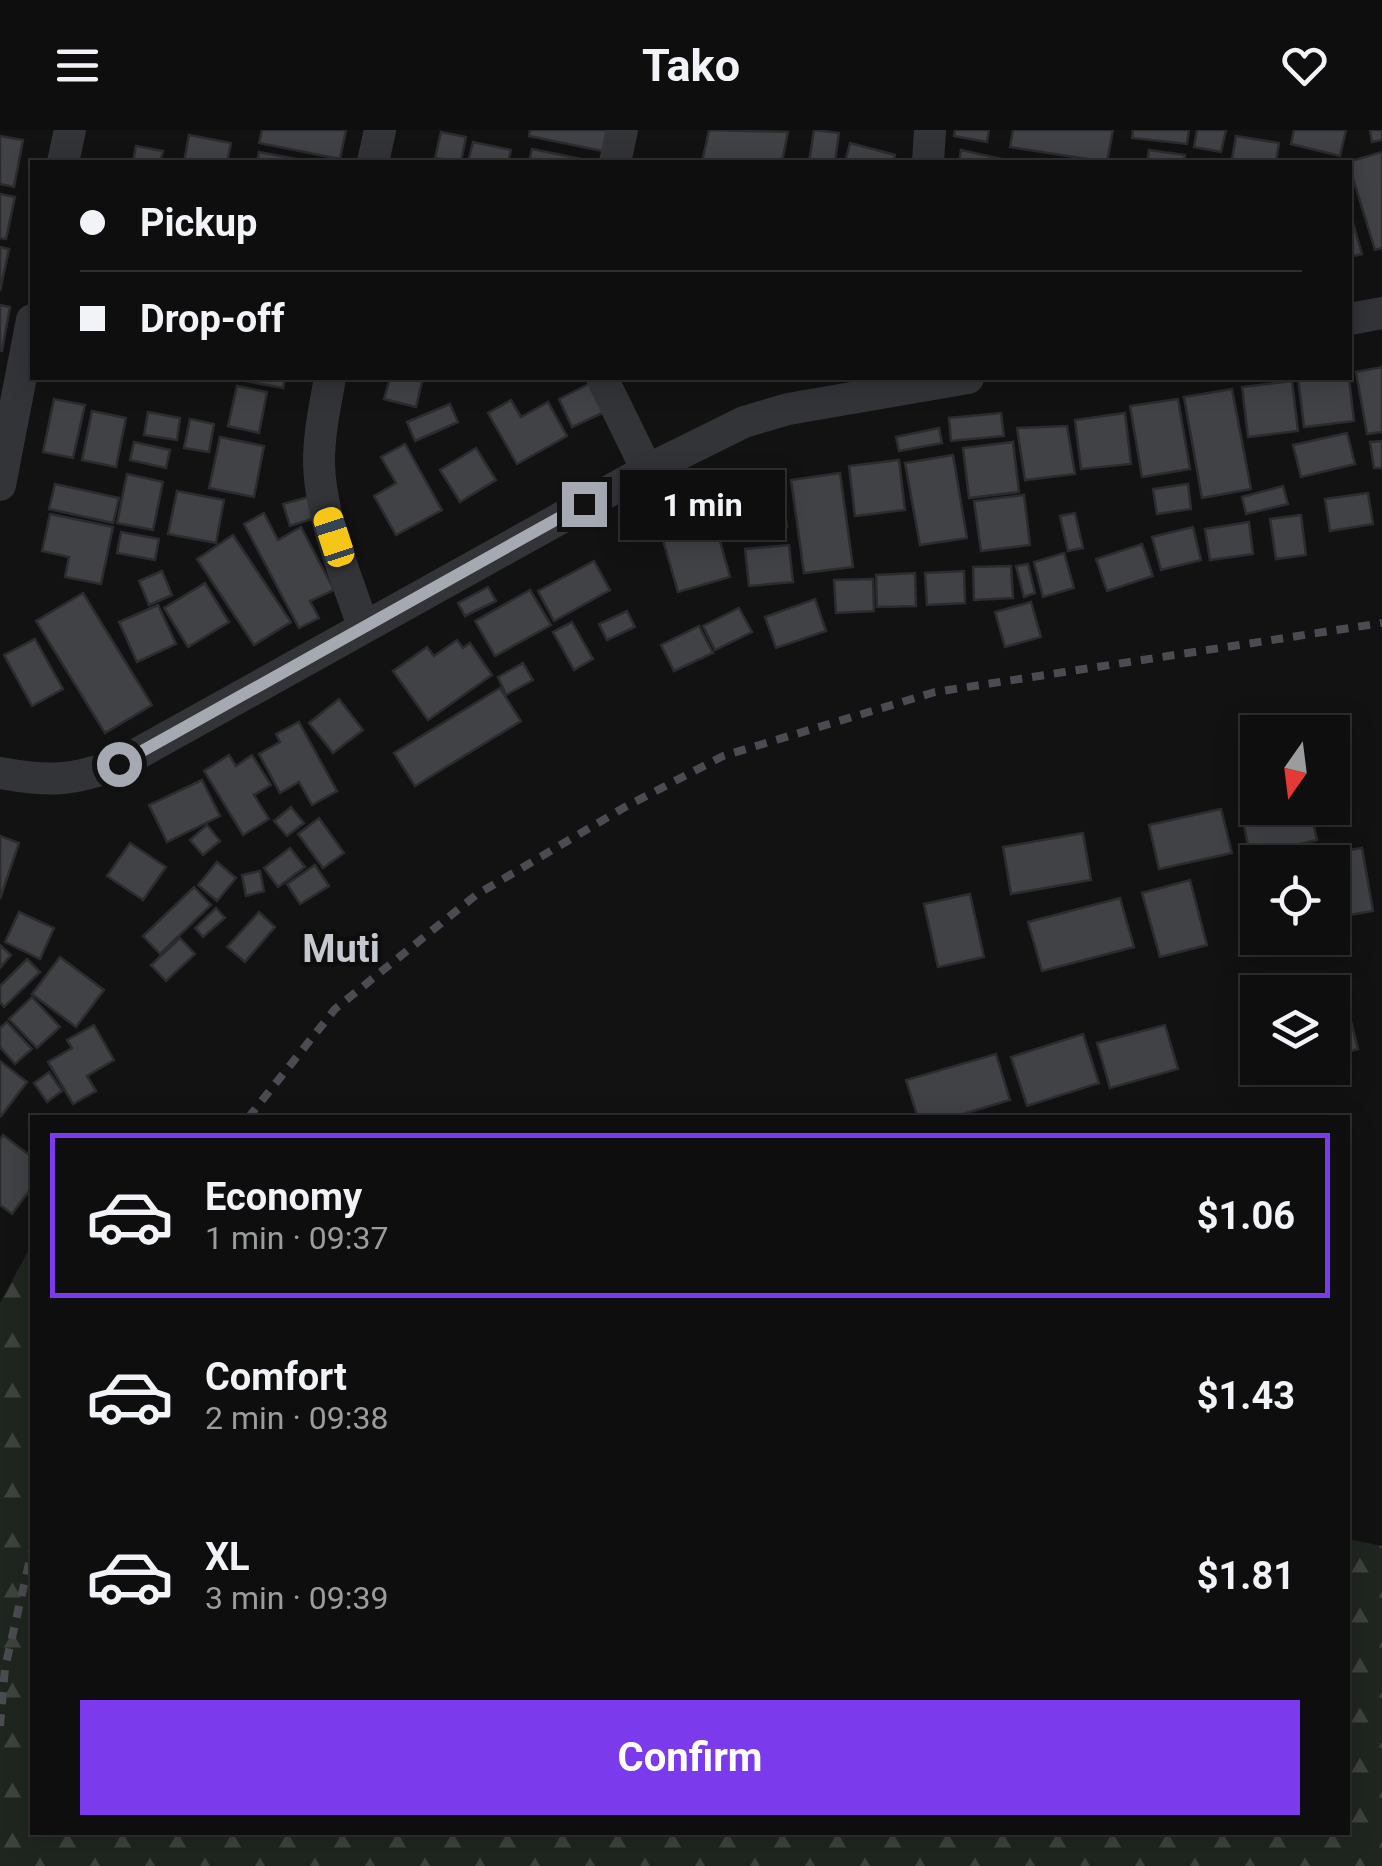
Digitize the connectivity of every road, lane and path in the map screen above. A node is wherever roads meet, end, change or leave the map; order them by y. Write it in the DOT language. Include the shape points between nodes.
graph roads {
  1 [pos="70,130"];
  2 [pos="380,130"];
  3 [pos="622,130"];
  4 [pos="930,130"];
  5 [pos="64,160"];
  6 [pos="373,160"];
  7 [pos="614,160"];
  8 [pos="928,160"];
  9 [pos="1382,313"];
  10 [pos="1352,319"];
  11 [pos="30,330"];
  12 [pos="330,380"];
  13 [pos="603,380"];
  14 [pos="947,380"];
  15 [pos="646,470"];
  16 [pos="0,485"];
  17 [pos="363,627"];
  18 [pos="0,773"];
  1 -- 5 [label="street"];
  2 -- 6 [label="street"];
  3 -- 7 [label="street"];
  4 -- 8 [label="street"];
  9 -- 10 [label="street"];
  11 -- 16 [label="street"];
  12 -- 17 [label="street" via="319,464 324,508"];
  13 -- 15 [label="street"];
  14 -- 15 [label="street" via="744,422"];
  15 -- 17 [label="street"];
  17 -- 18 [label="street" via="119,764 80,778"];
}
